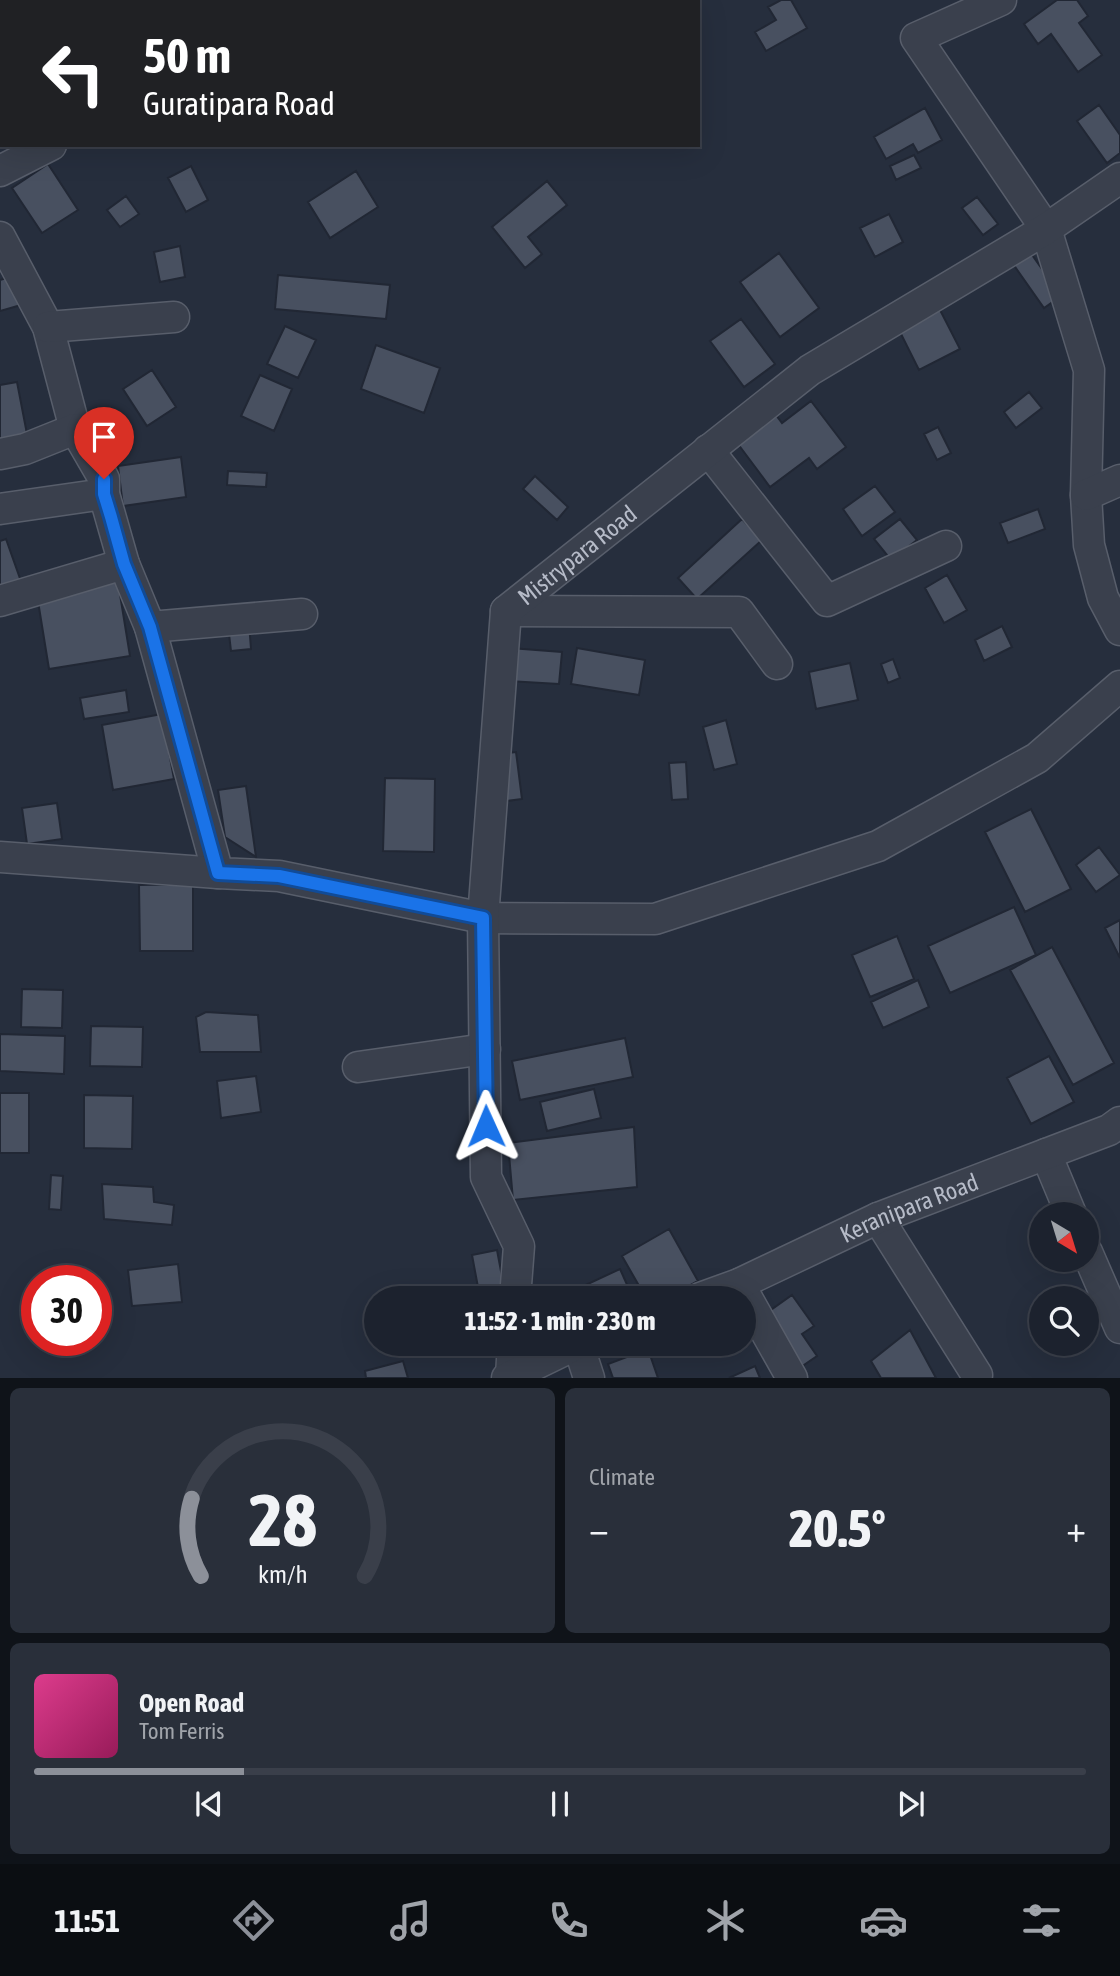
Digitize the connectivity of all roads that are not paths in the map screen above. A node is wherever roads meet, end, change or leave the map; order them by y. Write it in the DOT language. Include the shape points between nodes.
graph roads {
  1 [pos="1001,0"];
  2 [pos="47,147"];
  3 [pos="0,172"];
  4 [pos="1120,178"];
  5 [pos="1046,229"];
  6 [pos="0,237"];
  7 [pos="174,317"];
  8 [pos="48,327"];
  9 [pos="75,429"];
  10 [pos="708,450"];
  11 [pos="0,454"];
  12 [pos="1120,480"];
  13 [pos="104,494"];
  14 [pos="1086,495"];
  15 [pos="0,509"];
  16 [pos="946,546"];
  17 [pos="124,564"];
  18 [pos="0,601"];
  19 [pos="506,611"];
  20 [pos="302,614"];
  21 [pos="150,627"];
  22 [pos="1120,630"];
  23 [pos="777,664"];
  24 [pos="1120,686"];
  25 [pos="0,857"];
  26 [pos="218,873"];
  27 [pos="483,918"];
  28 [pos="485,1049"];
  29 [pos="358,1067"];
  30 [pos="1116,1134"];
  31 [pos="1046,1154"];
  32 [pos="1066,1202"];
  33 [pos="878,1218"];
  34 [pos="1096,1272"];
  35 [pos="739,1284"];
  36 [pos="516,1286"];
  37 [pos="733,1286"];
  38 [pos="1120,1328"];
  39 [pos="512,1356"];
  40 [pos="552,1356"];
  41 [pos="582,1356"];
  42 [pos="976,1375"];
  43 [pos="509,1376"];
  44 [pos="589,1377"];
  45 [pos="792,1377"];
  1 -- 5 [label="street" via="916,38"];
  2 -- 3 [label="street"];
  4 -- 5 [label="street, Mistrypara Road"];
  5 -- 10 [label="street, Mistrypara Road" via="810,370"];
  5 -- 14 [label="street" via="1088,370"];
  6 -- 8 [label="street"];
  7 -- 8 [label="street"];
  8 -- 9 [label="street"];
  9 -- 11 [label="street"];
  9 -- 13 [label="street" via="104,479"];
  10 -- 16 [label="street" via="827,601"];
  10 -- 19 [label="street, Mistrypara Road"];
  12 -- 14 [label="street"];
  13 -- 15 [label="street"];
  13 -- 17 [label="street"];
  14 -- 22 [label="street" via="1089,545 1103,598"];
  17 -- 18 [label="street"];
  17 -- 21 [label="street"];
  19 -- 23 [label="street" via="739,612"];
  19 -- 27 [label="street, Mistrypara Road"];
  20 -- 21 [label="street"];
  21 -- 26 [label="street"];
  24 -- 27 [label="street" via="1037,758 878,846 655,919"];
  25 -- 26 [label="street"];
  26 -- 27 [label="street" via="279,876"];
  27 -- 28 [label="street, Mistrypara Road"];
  28 -- 29 [label="street"];
  28 -- 36 [label="street, Mistrypara Road" via="486,1177 519,1246"];
  30 -- 31 [label="street, Keranipara Road"];
  31 -- 32 [label="street"];
  31 -- 33 [label="street, Keranipara Road"];
  33 -- 35 [label="street, Keranipara Road"];
  33 -- 42 [label="street"];
  34 -- 38 [label="street"];
  35 -- 37 [label="street, Keranipara Road"];
  35 -- 45 [label="street"];
  39 -- 43 [label="street"];
  40 -- 43 [label="street"];
  41 -- 44 [label="street"];
}
